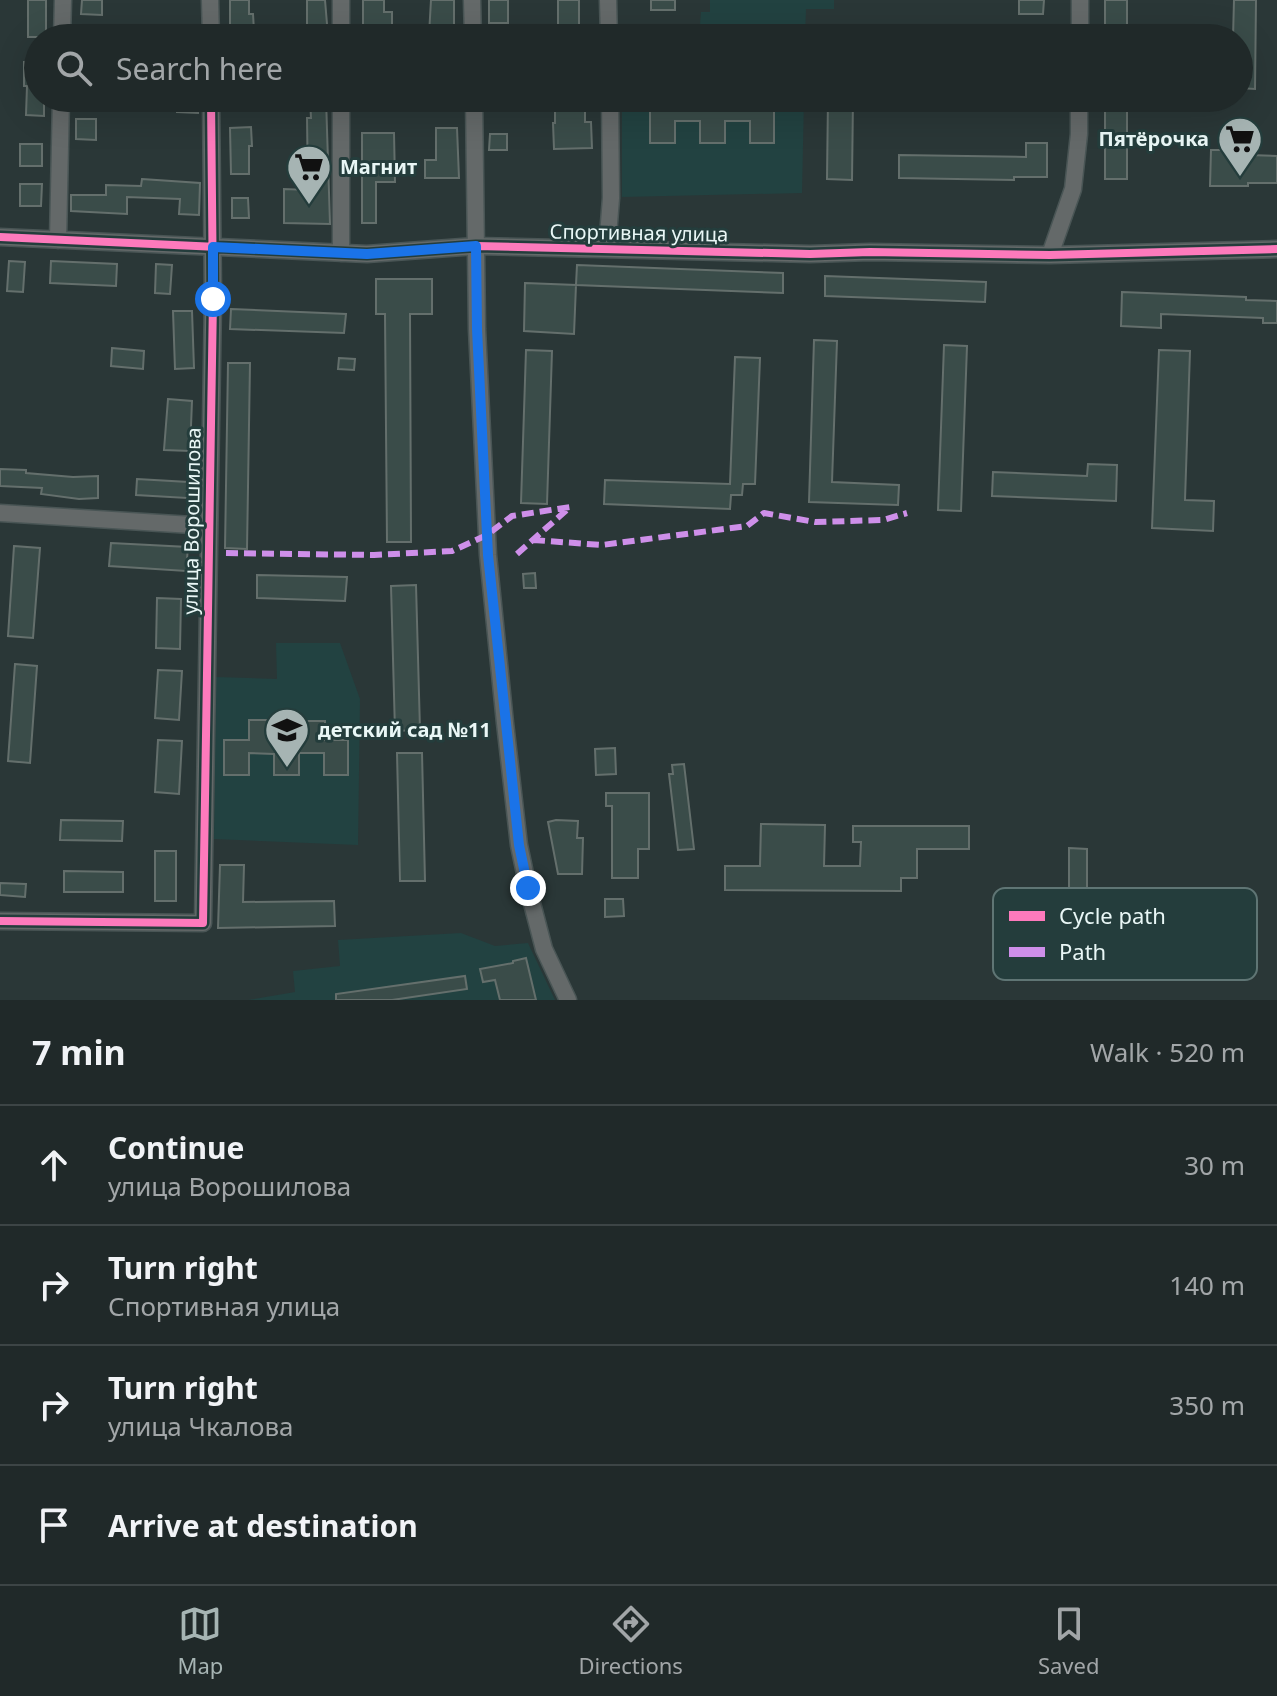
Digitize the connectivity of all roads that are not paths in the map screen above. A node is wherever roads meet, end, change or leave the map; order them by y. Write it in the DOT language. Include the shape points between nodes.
graph roads {
  1 [pos="63,0"];
  2 [pos="210,0"];
  3 [pos="341,0"];
  4 [pos="472,0"];
  5 [pos="608,0"];
  6 [pos="1080,0"];
  7 [pos="62,24"];
  8 [pos="211,24"];
  9 [pos="341,24"];
  10 [pos="473,24"];
  11 [pos="609,24"];
  12 [pos="1080,24"];
  13 [pos="61,112"];
  14 [pos="211,112"];
  15 [pos="341,112"];
  16 [pos="474,112"];
  17 [pos="610,112"];
  18 [pos="1079,112"];
  19 [pos="0,237"];
  20 [pos="58,240"];
  21 [pos="476,246"];
  22 [pos="213,247"];
  23 [pos="607,248"];
  24 [pos="1277,249"];
  25 [pos="341,253"];
  26 [pos="1050,255"];
  27 [pos="0,513"];
  28 [pos="208,526"];
  29 [pos="0,921"];
  30 [pos="568,1000"];
  1 -- 7 [label="street"];
  2 -- 8 [label="street"];
  3 -- 9 [label="street"];
  4 -- 10 [label="street"];
  5 -- 11 [label="street"];
  6 -- 12 [label="street"];
  13 -- 20 [label="street"];
  14 -- 22 [label="street, улица Ворошилова"];
  15 -- 25 [label="street"];
  16 -- 21 [label="street"];
  17 -- 23 [label="street"];
  18 -- 26 [label="street" via="1073,189"];
  19 -- 20 [label="street, Спортивная улица"];
  20 -- 22 [label="street, Спортивная улица"];
  21 -- 23 [label="street, Спортивная улица"];
  21 -- 25 [label="street, Спортивная улица"];
  21 -- 30 [label="street" via="488,555 519,845 544,949"];
  22 -- 25 [label="street, Спортивная улица"];
  22 -- 28 [label="street, улица Ворошилова"];
  23 -- 26 [label="street, Спортивная улица"];
  24 -- 26 [label="street, Спортивная улица"];
  27 -- 28 [label="street"];
  28 -- 29 [label="street, улица Ворошилова" via="203,923"];
}
